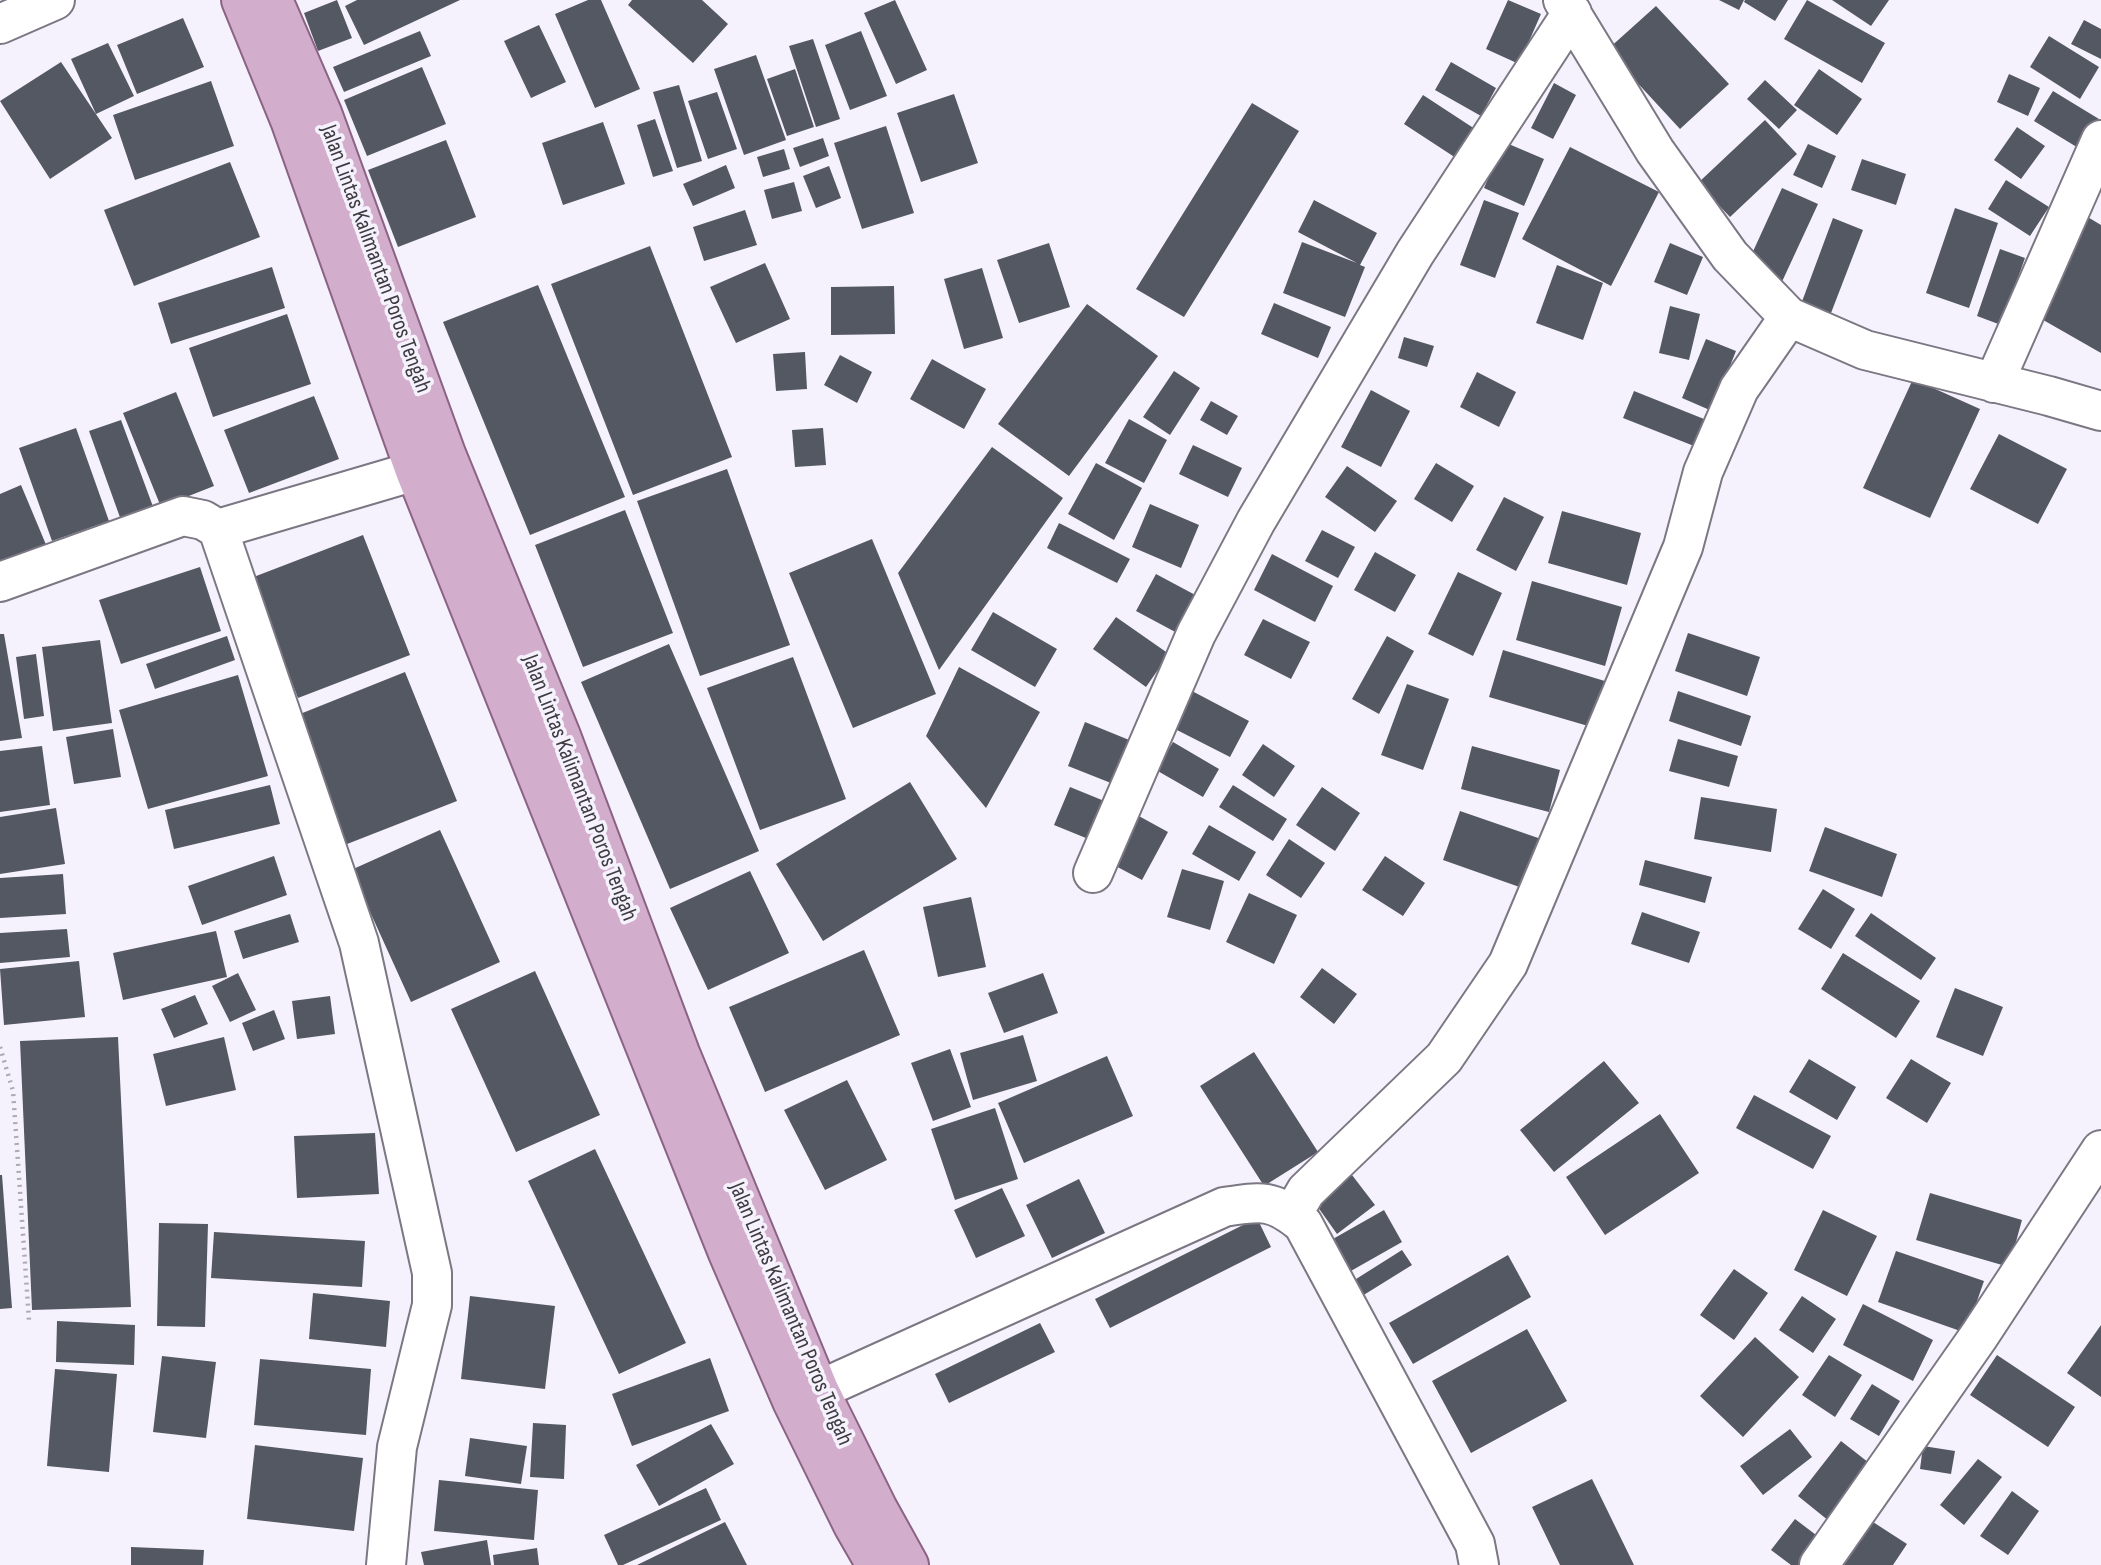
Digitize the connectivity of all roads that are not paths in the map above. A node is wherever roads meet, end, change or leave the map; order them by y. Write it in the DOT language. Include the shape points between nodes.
graph roads {
  1 [pos="55,0"];
  2 [pos="241,0"];
  3 [pos="273,0"];
  4 [pos="1567,7"];
  5 [pos="0,24"];
  6 [pos="2101,140"];
  7 [pos="1789,317"];
  8 [pos="1994,383"];
  9 [pos="2101,411"];
  10 [pos="415,471"];
  11 [pos="218,529"];
  12 [pos="0,582"];
  13 [pos="1093,873"];
  14 [pos="2101,1150"];
  15 [pos="1293,1215"];
  16 [pos="819,1390"];
  17 [pos="386,1565"];
  18 [pos="876,1565"];
  19 [pos="909,1565"];
  20 [pos="1479,1565"];
  21 [pos="1819,1565"];
  1 -- 5 [label="street"];
  2 -- 10 [label="main road, Jalan Lintas Kalimantan Poros Tengah" via="290,120"];
  3 -- 16 [label="main road, Jalan Lintas Kalimantan Poros Tengah" via="322,113 446,454 561,736 680,1053"];
  4 -- 7 [label="street" via="1655,151 1730,256"];
  4 -- 13 [label="street" via="1256,522 1196,634"];
  6 -- 8 [label="street"];
  7 -- 8 [label="street" via="1865,350"];
  7 -- 15 [label="street" via="1739,389 1703,471 1684,547 1508,964 1444,1058 1307,1191"];
  8 -- 9 [label="street"];
  10 -- 11 [label="street"];
  10 -- 18 [label="main road, Jalan Lintas Kalimantan Poros Tengah" via="728,1254 792,1401"];
  11 -- 12 [label="street" via="183,516"];
  11 -- 17 [label="street" via="359,943 432,1273 432,1305 397,1447"];
  14 -- 21 [label="street" via="1979,1336"];
  15 -- 16 [label="street" via="1257,1202 1224,1207"];
  15 -- 20 [label="street" via="1303,1224 1469,1531"];
  16 -- 19 [label="main road, Jalan Lintas Kalimantan Poros Tengah"];
}
